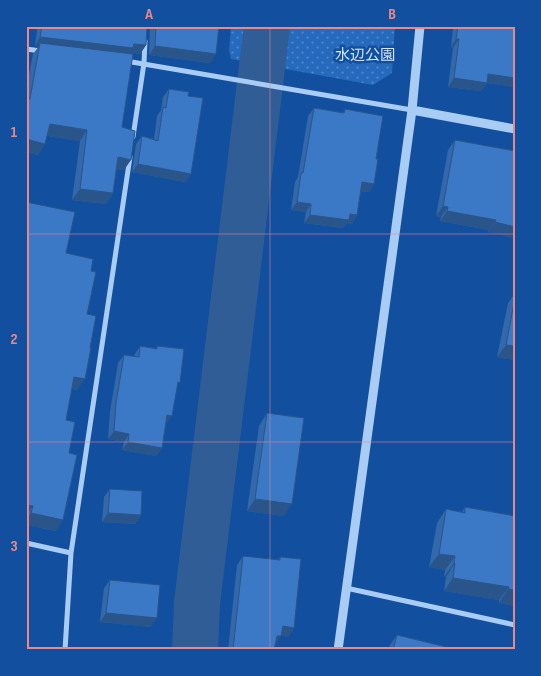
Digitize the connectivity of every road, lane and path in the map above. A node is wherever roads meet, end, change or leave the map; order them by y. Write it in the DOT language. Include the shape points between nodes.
graph roads {
  1 [pos="420,26"];
  2 [pos="146,36"];
  3 [pos="26,49"];
  4 [pos="46,52"];
  5 [pos="124,61"];
  6 [pos="144,63"];
  7 [pos="412,110"];
  8 [pos="515,129"];
  9 [pos="132,142"];
  10 [pos="131,152"];
  11 [pos="26,543"];
  12 [pos="71,553"];
  13 [pos="346,588"];
  14 [pos="515,625"];
  15 [pos="65,650"];
  16 [pos="338,650"];
  1 -- 7 [label="street"];
  2 -- 6 [label="street"];
  3 -- 4 [label="street"];
  5 -- 6 [label="street"];
  6 -- 7 [label="street"];
  6 -- 9 [label="street"];
  7 -- 8 [label="street"];
  7 -- 13 [label="street"];
  10 -- 12 [label="street"];
  11 -- 12 [label="street"];
  12 -- 15 [label="street"];
  13 -- 14 [label="street"];
  13 -- 16 [label="street"];
}
